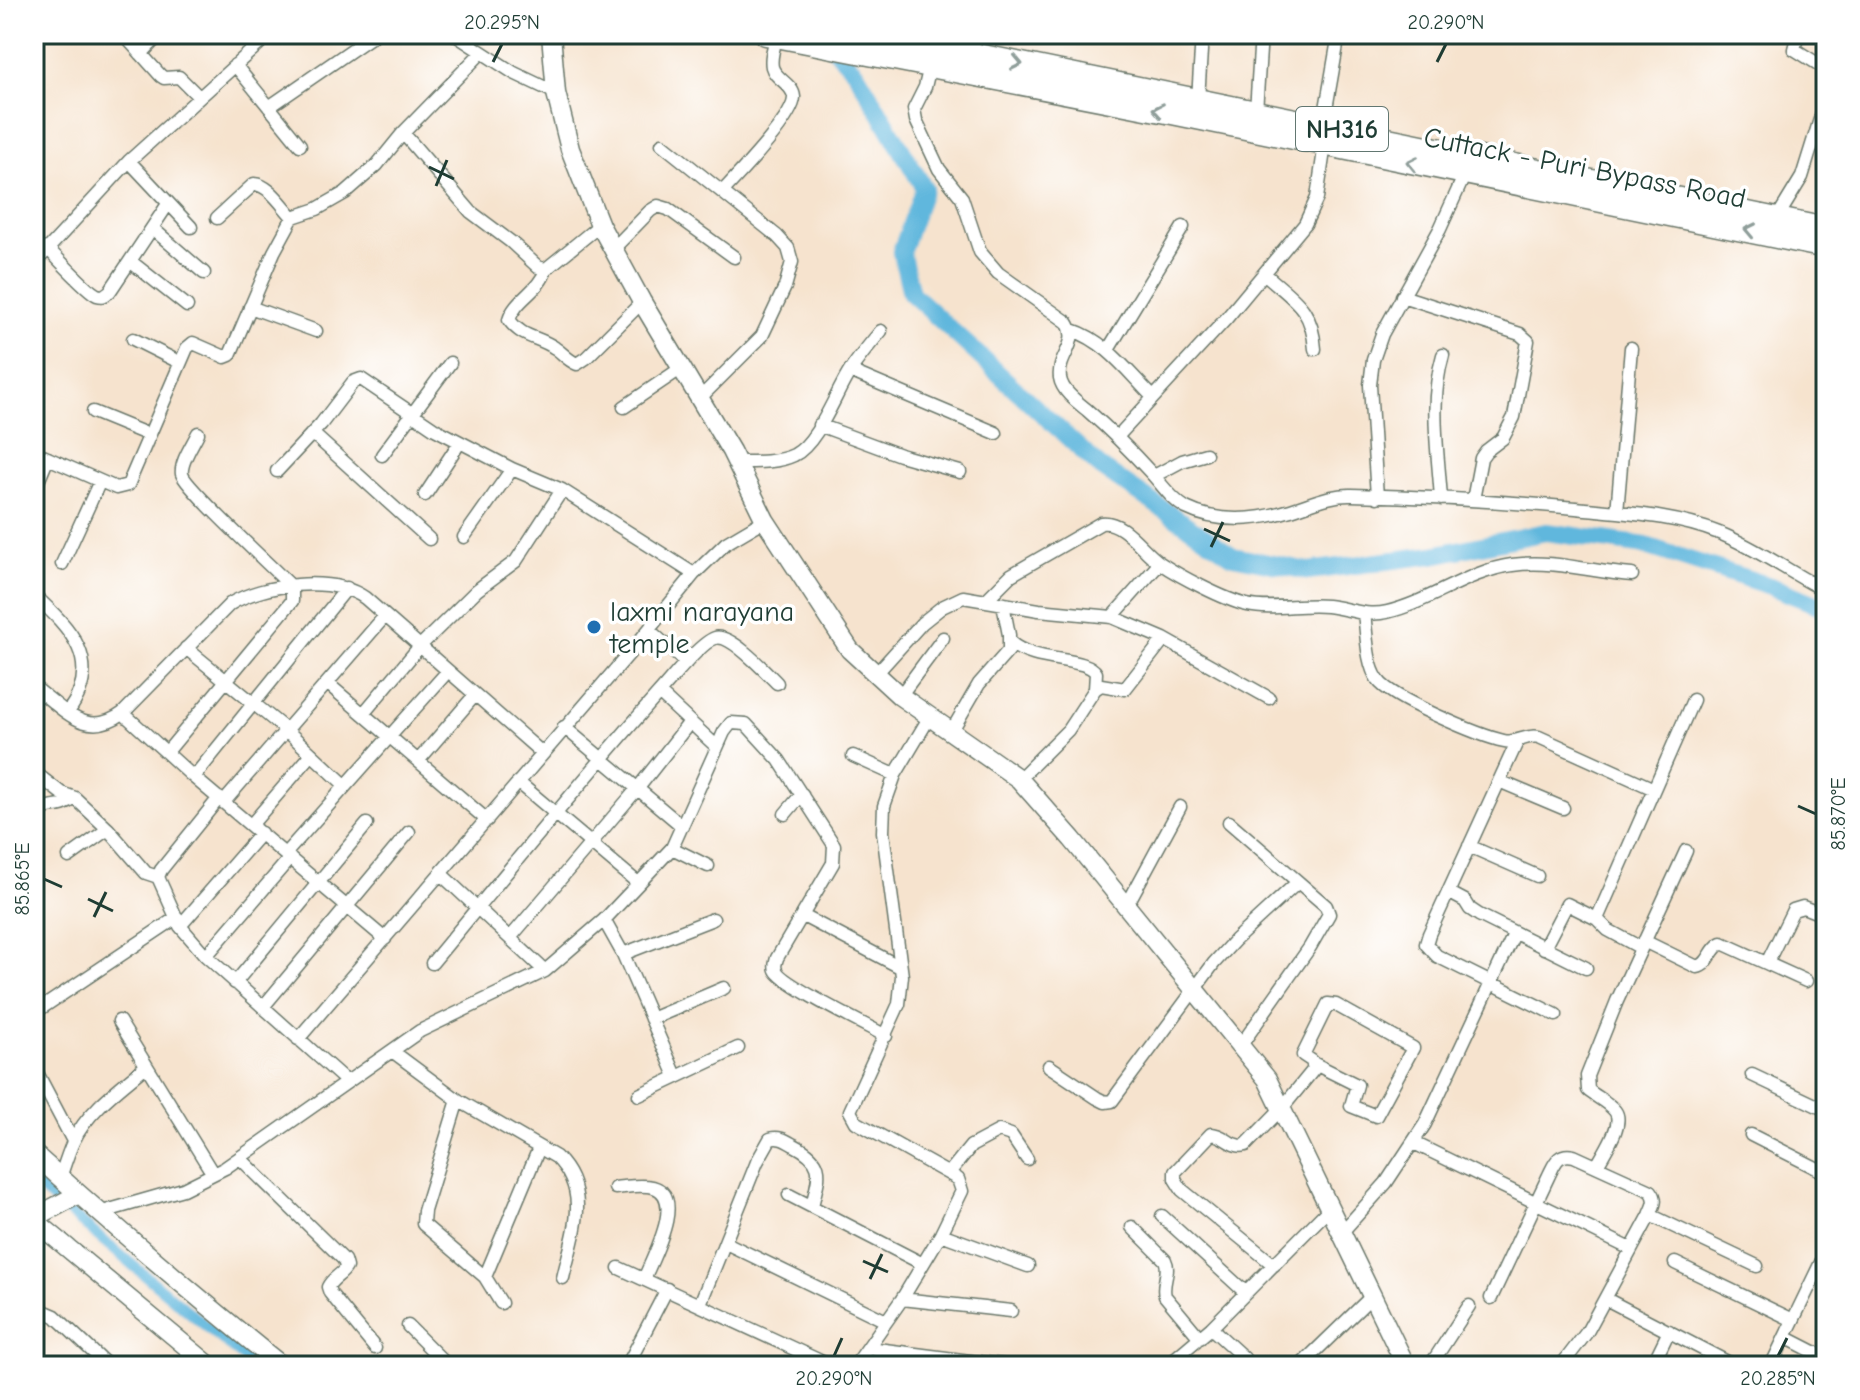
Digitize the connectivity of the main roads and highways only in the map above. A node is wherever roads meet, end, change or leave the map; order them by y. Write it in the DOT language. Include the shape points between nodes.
graph roads {
  1 [pos="857,34"];
  2 [pos="772,35"];
  3 [pos="886,43"];
  4 [pos="972,44"];
  5 [pos="1324,135"];
  6 [pos="1826,229"];
  7 [pos="1826,247"];
  1 -- 3 [label="highway, Cuttack - Puri Bypass Road / NH316"];
  2 -- 3 [label="highway, Cuttack - Puri Bypass Road / NH316" via="812,44"];
  3 -- 4 [label="highway, Cuttack - Puri Bypass Road / NH316"];
  5 -- 3 [label="highway, Cuttack - Puri Bypass Road / NH316, one-way" via="930,66"];
  4 -- 5 [label="highway, Cuttack - Puri Bypass Road / NH316, one-way" via="1256,111"];
  5 -- 6 [label="highway, Cuttack - Puri Bypass Road / NH316"];
  7 -- 5 [label="highway, Cuttack - Puri Bypass Road / NH316, one-way" via="1465,174"];
}
